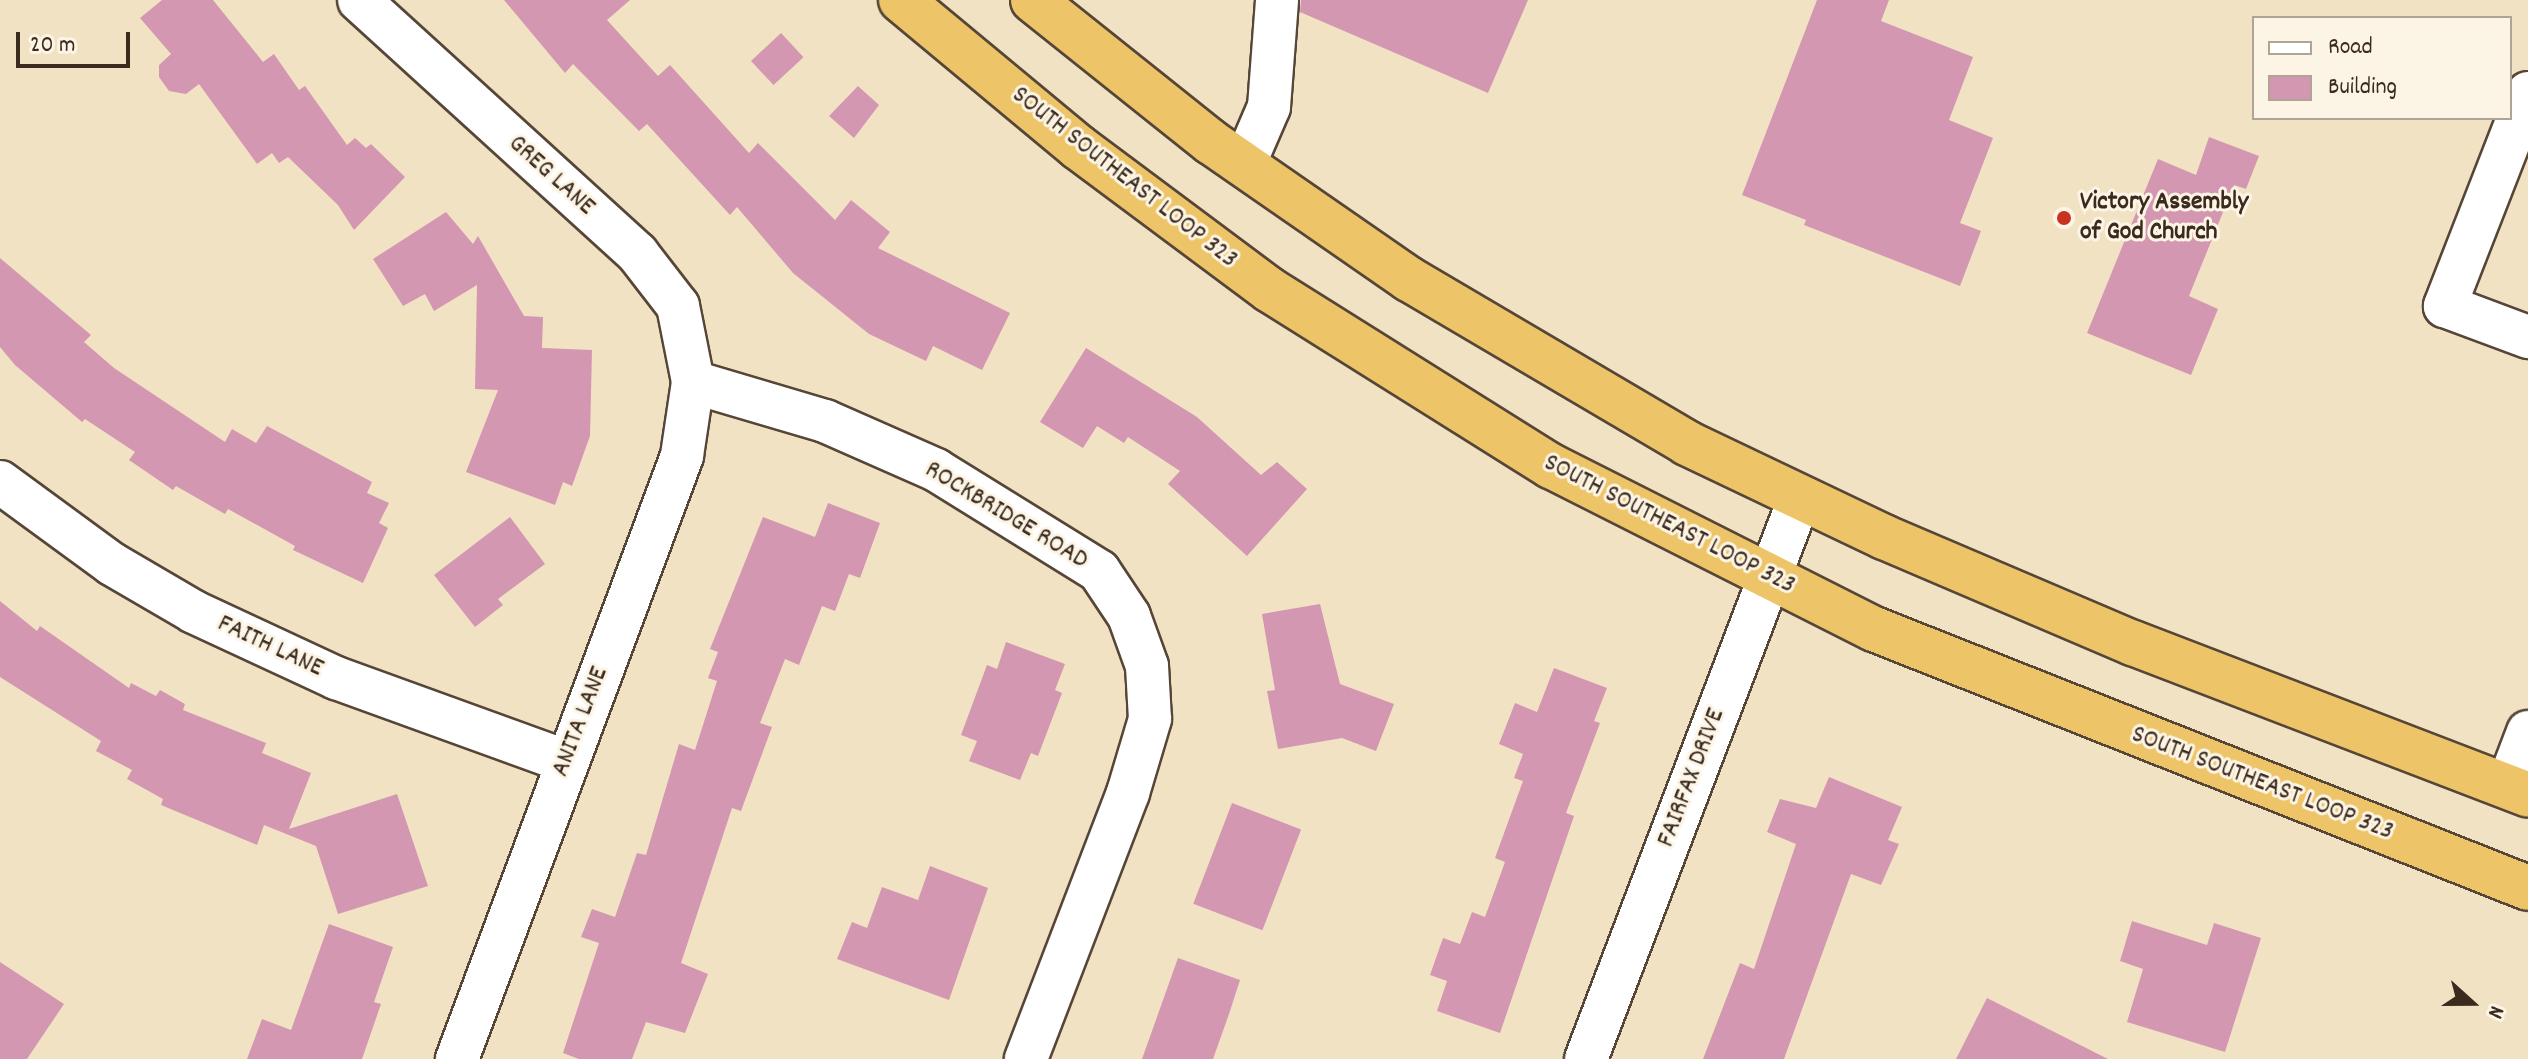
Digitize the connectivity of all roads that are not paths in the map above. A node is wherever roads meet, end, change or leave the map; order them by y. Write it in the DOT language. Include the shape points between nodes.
graph roads {
  1 [pos="359,0"];
  2 [pos="901,0"];
  3 [pos="1033,0"];
  4 [pos="1277,0"];
  5 [pos="2528,93"];
  6 [pos="1244,165"];
  7 [pos="2528,337"];
  8 [pos="693,382"];
  9 [pos="0,482"];
  10 [pos="1800,497"];
  11 [pos="1769,577"];
  12 [pos="2528,732"];
  13 [pos="565,761"];
  14 [pos="2517,791"];
  15 [pos="2528,888"];
  16 [pos="457,1059"];
  17 [pos="1026,1059"];
  18 [pos="1586,1059"];
  1 -- 8 [label="street, GREG LANE" via="637,253 678,306"];
  2 -- 11 [label="highway, SOUTH SOUTHEAST LOOP 323" via="1078,147 1270,290 1551,466"];
  3 -- 6 [label="highway"];
  4 -- 6 [label="street" via="1269,107"];
  5 -- 7 [label="street" via="2445,306"];
  6 -- 10 [label="highway" via="1500,336 1687,443"];
  8 -- 13 [label="street, ANITA LANE" via="682,456"];
  8 -- 17 [label="street, ROCKBRIDGE ROAD" via="825,421 936,470 1099,571 1129,616 1147,666 1150,719 1128,793"];
  9 -- 13 [label="street, FAITH LANE" via="112,564 194,612 336,678"];
  10 -- 11 [label="street, FAIRFAX DRIVE"];
  10 -- 14 [label="highway" via="2133,643"];
  11 -- 15 [label="highway, SOUTH SOUTHEAST LOOP 323" via="1874,629"];
  11 -- 18 [label="street, FAIRFAX DRIVE"];
  12 -- 14 [label="street"];
  13 -- 16 [label="street, ANITA LANE"];
}
